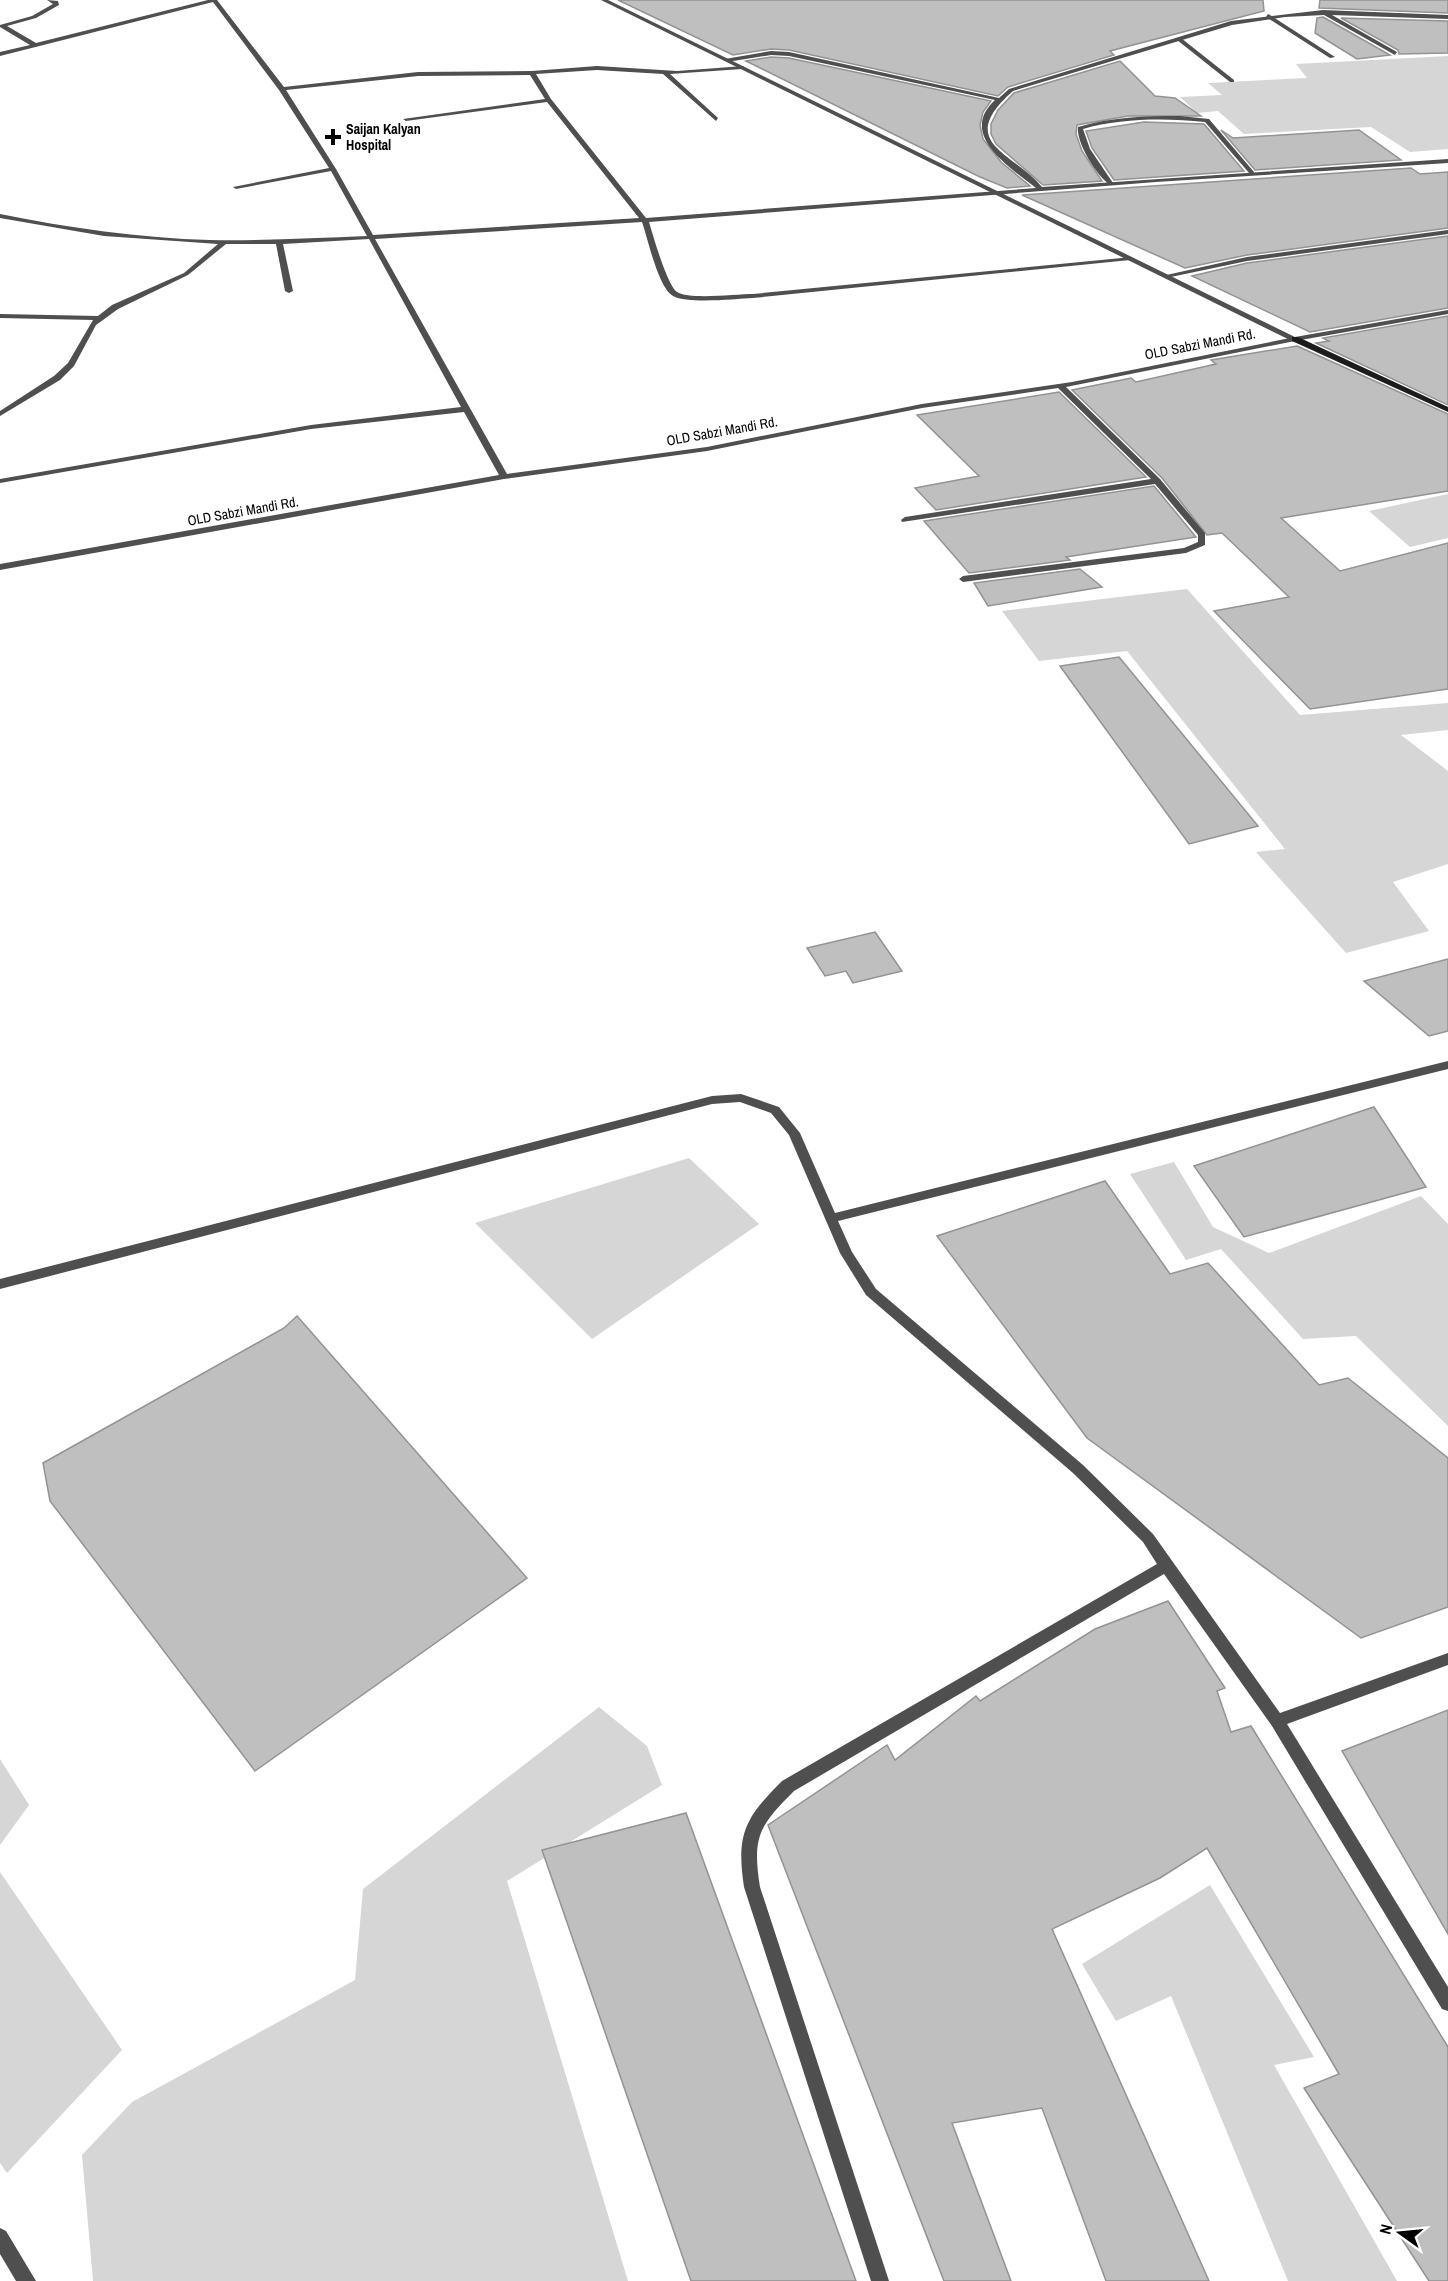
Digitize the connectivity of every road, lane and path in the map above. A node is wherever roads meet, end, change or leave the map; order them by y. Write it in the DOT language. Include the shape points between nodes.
graph roads {
  1 [pos="50,0"];
  2 [pos="214,0"];
  3 [pos="608,0"];
  4 [pos="1321,11"];
  5 [pos="1268,16"];
  6 [pos="1448,17"];
  7 [pos="1179,39"];
  8 [pos="35,45"];
  9 [pos="1395,53"];
  10 [pos="0,54"];
  11 [pos="1332,57"];
  12 [pos="727,60"];
  13 [pos="742,68"];
  14 [pos="532,73"];
  15 [pos="665,73"];
  16 [pos="1232,81"];
  17 [pos="282,89"];
  18 [pos="997,99"];
  19 [pos="549,100"];
  20 [pos="406,119"];
  21 [pos="716,119"];
  22 [pos="1448,160"];
  23 [pos="333,169"];
  24 [pos="1252,173"];
  25 [pos="1110,183"];
  26 [pos="236,187"];
  27 [pos="1039,187"];
  28 [pos="994,191"];
  29 [pos="0,216"];
  30 [pos="645,220"];
  31 [pos="1448,232"];
  32 [pos="373,238"];
  33 [pos="279,242"];
  34 [pos="224,243"];
  35 [pos="1130,258"];
  36 [pos="1166,276"];
  37 [pos="289,291"];
  38 [pos="1448,312"];
  39 [pos="0,316"];
  40 [pos="100,318"];
  41 [pos="1295,339"];
  42 [pos="1060,386"];
  43 [pos="467,409"];
  44 [pos="1448,410"];
  45 [pos="0,414"];
  46 [pos="504,477"];
  47 [pos="0,481"];
  48 [pos="1157,481"];
  49 [pos="904,520"];
  50 [pos="0,567"];
  51 [pos="963,579"];
  52 [pos="1448,1065"];
  53 [pos="830,1219"];
  54 [pos="0,1284"];
  55 [pos="1166,1566"];
  56 [pos="1448,1659"];
  57 [pos="1277,1721"];
  58 [pos="1448,2003"];
  59 [pos="0,2237"];
  60 [pos="27,2281"];
  61 [pos="880,2281"];
  1 -- 8 [label="street" via="56,5 47,11 2,26"];
  2 -- 8 [label="street"];
  2 -- 17 [label="street"];
  3 -- 12 [label="street"];
  4 -- 5 [label="street"];
  4 -- 6 [label="street"];
  4 -- 9 [label="street"];
  5 -- 7 [label="street"];
  5 -- 11 [label="street"];
  7 -- 16 [label="street"];
  7 -- 18 [label="street" via="1011,90"];
  8 -- 10 [label="street"];
  12 -- 13 [label="street"];
  12 -- 18 [label="street" via="789,54"];
  13 -- 15 [label="street"];
  13 -- 28 [label="street"];
  14 -- 15 [label="street" via="597,68"];
  14 -- 17 [label="street" via="418,74"];
  14 -- 19 [label="street"];
  15 -- 21 [label="street"];
  17 -- 23 [label="street"];
  18 -- 27 [label="street" via="982,123 984,136"];
  19 -- 20 [label="street"];
  19 -- 30 [label="street"];
  22 -- 24 [label="street"];
  23 -- 26 [label="street"];
  23 -- 32 [label="street"];
  24 -- 25 [label="street"];
  24 -- 25 [label="street" via="1207,120 1190,118 1080,128 1087,149"];
  25 -- 27 [label="street"];
  27 -- 28 [label="street"];
  28 -- 30 [label="street"];
  28 -- 35 [label="street"];
  29 -- 34 [label="street" via="83,233"];
  30 -- 32 [label="street"];
  30 -- 35 [label="street" via="666,283 675,294 696,298 753,296"];
  31 -- 36 [label="street" via="1247,259"];
  32 -- 33 [label="street"];
  32 -- 43 [label="street"];
  33 -- 34 [label="street"];
  33 -- 37 [label="street"];
  34 -- 40 [label="street" via="186,274"];
  35 -- 36 [label="street"];
  36 -- 41 [label="street"];
  38 -- 41 [label="street, OLD Sabzi Mandi Rd."];
  39 -- 40 [label="street"];
  40 -- 45 [label="street" via="57,378"];
  41 -- 42 [label="street, OLD Sabzi Mandi Rd."];
  41 -- 44 [label="main road"];
  42 -- 46 [label="street, OLD Sabzi Mandi Rd." via="922,406 707,449"];
  42 -- 48 [label="street"];
  43 -- 46 [label="street"];
  43 -- 47 [label="street" via="311,427"];
  46 -- 50 [label="street, OLD Sabzi Mandi Rd."];
  48 -- 49 [label="street"];
  48 -- 51 [label="street" via="1202,535 1202,543 1186,550"];
  52 -- 53 [label="street"];
  53 -- 54 [label="street" via="794,1133 775,1110 741,1098 712,1100"];
  53 -- 55 [label="street" via="871,1292 1116,1505 1148,1538"];
  55 -- 57 [label="street"];
  55 -- 61 [label="street" via="788,1786 751,1831 746,1856 752,1887"];
  56 -- 57 [label="street"];
  57 -- 58 [label="street"];
  59 -- 60 [label="street"];
}
